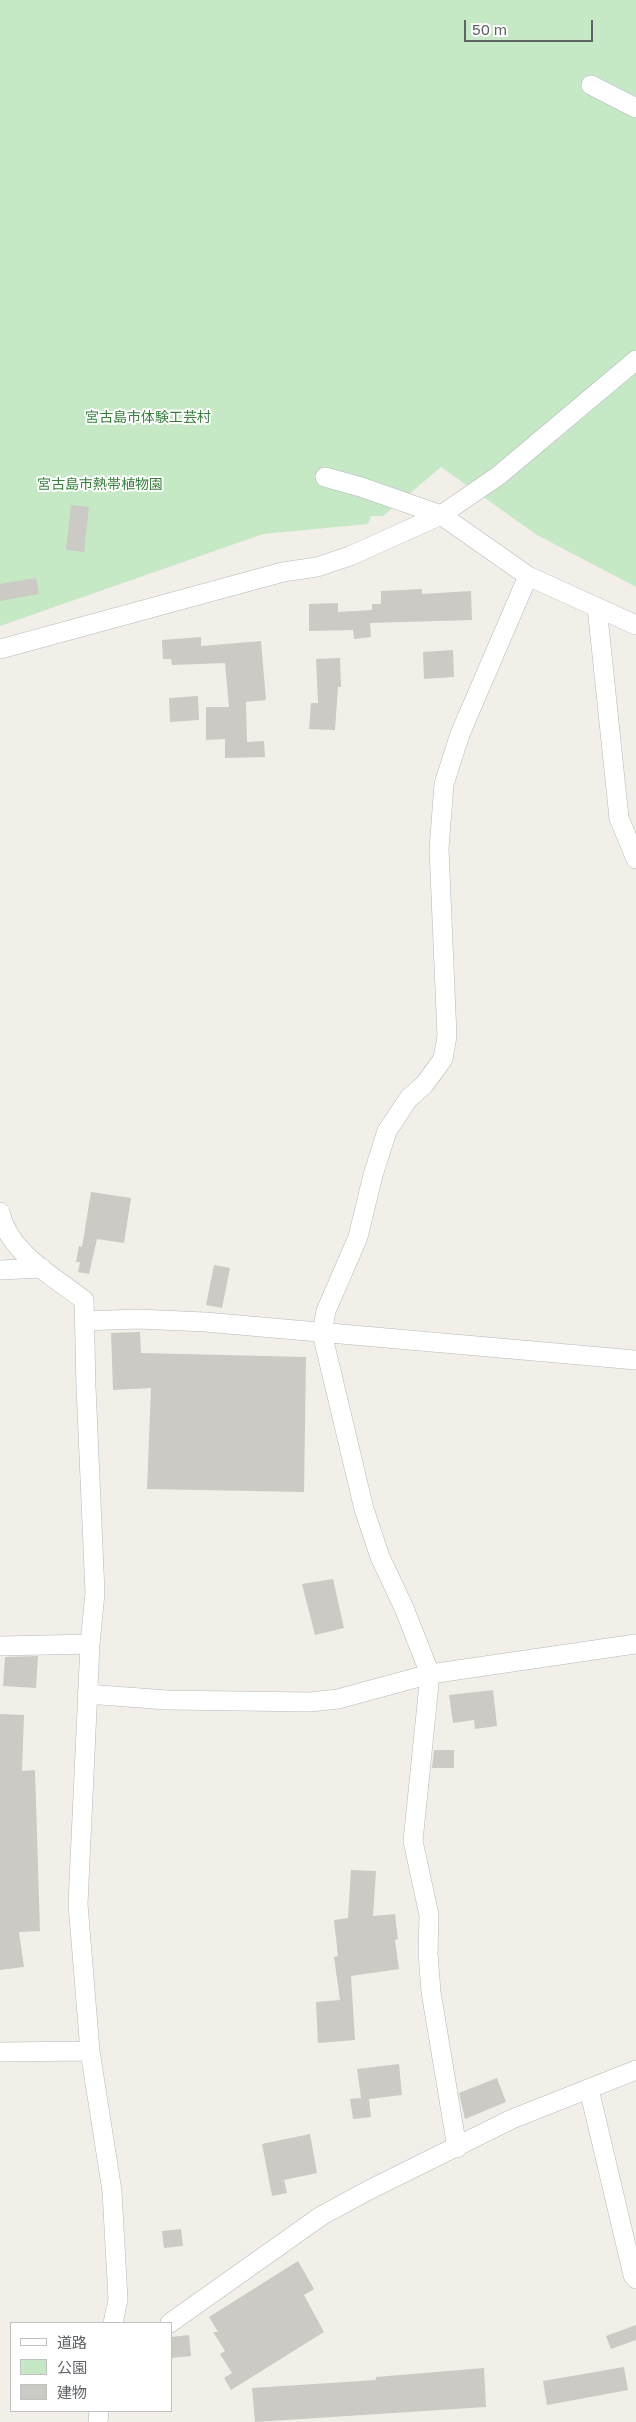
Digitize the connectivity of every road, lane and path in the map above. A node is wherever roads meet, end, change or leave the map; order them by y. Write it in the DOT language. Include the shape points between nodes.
graph roads {
  1 [pos="591,85"];
  2 [pos="636,108"];
  3 [pos="636,360"];
  4 [pos="325,477"];
  5 [pos="441,515"];
  6 [pos="528,576"];
  7 [pos="597,607"];
  8 [pos="636,625"];
  9 [pos="0,649"];
  10 [pos="636,859"];
  11 [pos="0,1212"];
  12 [pos="42,1268"];
  13 [pos="0,1270"];
  14 [pos="84,1321"];
  15 [pos="322,1333"];
  16 [pos="636,1360"];
  17 [pos="90,1644"];
  18 [pos="636,1644"];
  19 [pos="0,1646"];
  20 [pos="430,1674"];
  21 [pos="87,1694"];
  22 [pos="90,2051"];
  23 [pos="0,2052"];
  24 [pos="636,2070"];
  25 [pos="589,2089"];
  26 [pos="456,2148"];
  27 [pos="636,2279"];
  28 [pos="112,2322"];
  29 [pos="171,2322"];
  1 -- 2 [label="street"];
  3 -- 5 [label="street" via="498,476"];
  4 -- 5 [label="street"];
  5 -- 6 [label="street"];
  5 -- 9 [label="street" via="350,556 317,567 283,572"];
  6 -- 7 [label="street"];
  6 -- 15 [label="street" via="460,734 444,784 440,849 447,1036 443,1059 424,1085 409,1098 388,1131 358,1237 326,1311"];
  7 -- 8 [label="street"];
  7 -- 10 [label="street" via="619,818"];
  11 -- 12 [label="street" via="2,1225 12,1241"];
  12 -- 13 [label="street"];
  12 -- 14 [label="street" via="84,1300"];
  14 -- 15 [label="street" via="205,1322"];
  14 -- 17 [label="street" via="95,1593"];
  15 -- 16 [label="street"];
  15 -- 20 [label="street" via="364,1509 380,1557"];
  17 -- 19 [label="street"];
  17 -- 21 [label="street"];
  18 -- 20 [label="street"];
  20 -- 21 [label="street" via="338,1699 310,1702 167,1700"];
  20 -- 26 [label="street" via="413,1841 429,1915 431,1992"];
  21 -- 22 [label="street" via="78,1904"];
  22 -- 23 [label="street"];
  22 -- 28 [label="street" via="112,2191 118,2300"];
  24 -- 25 [label="street"];
  25 -- 26 [label="street" via="512,2119"];
  25 -- 27 [label="street"];
  26 -- 29 [label="street" via="321,2216"];
}
